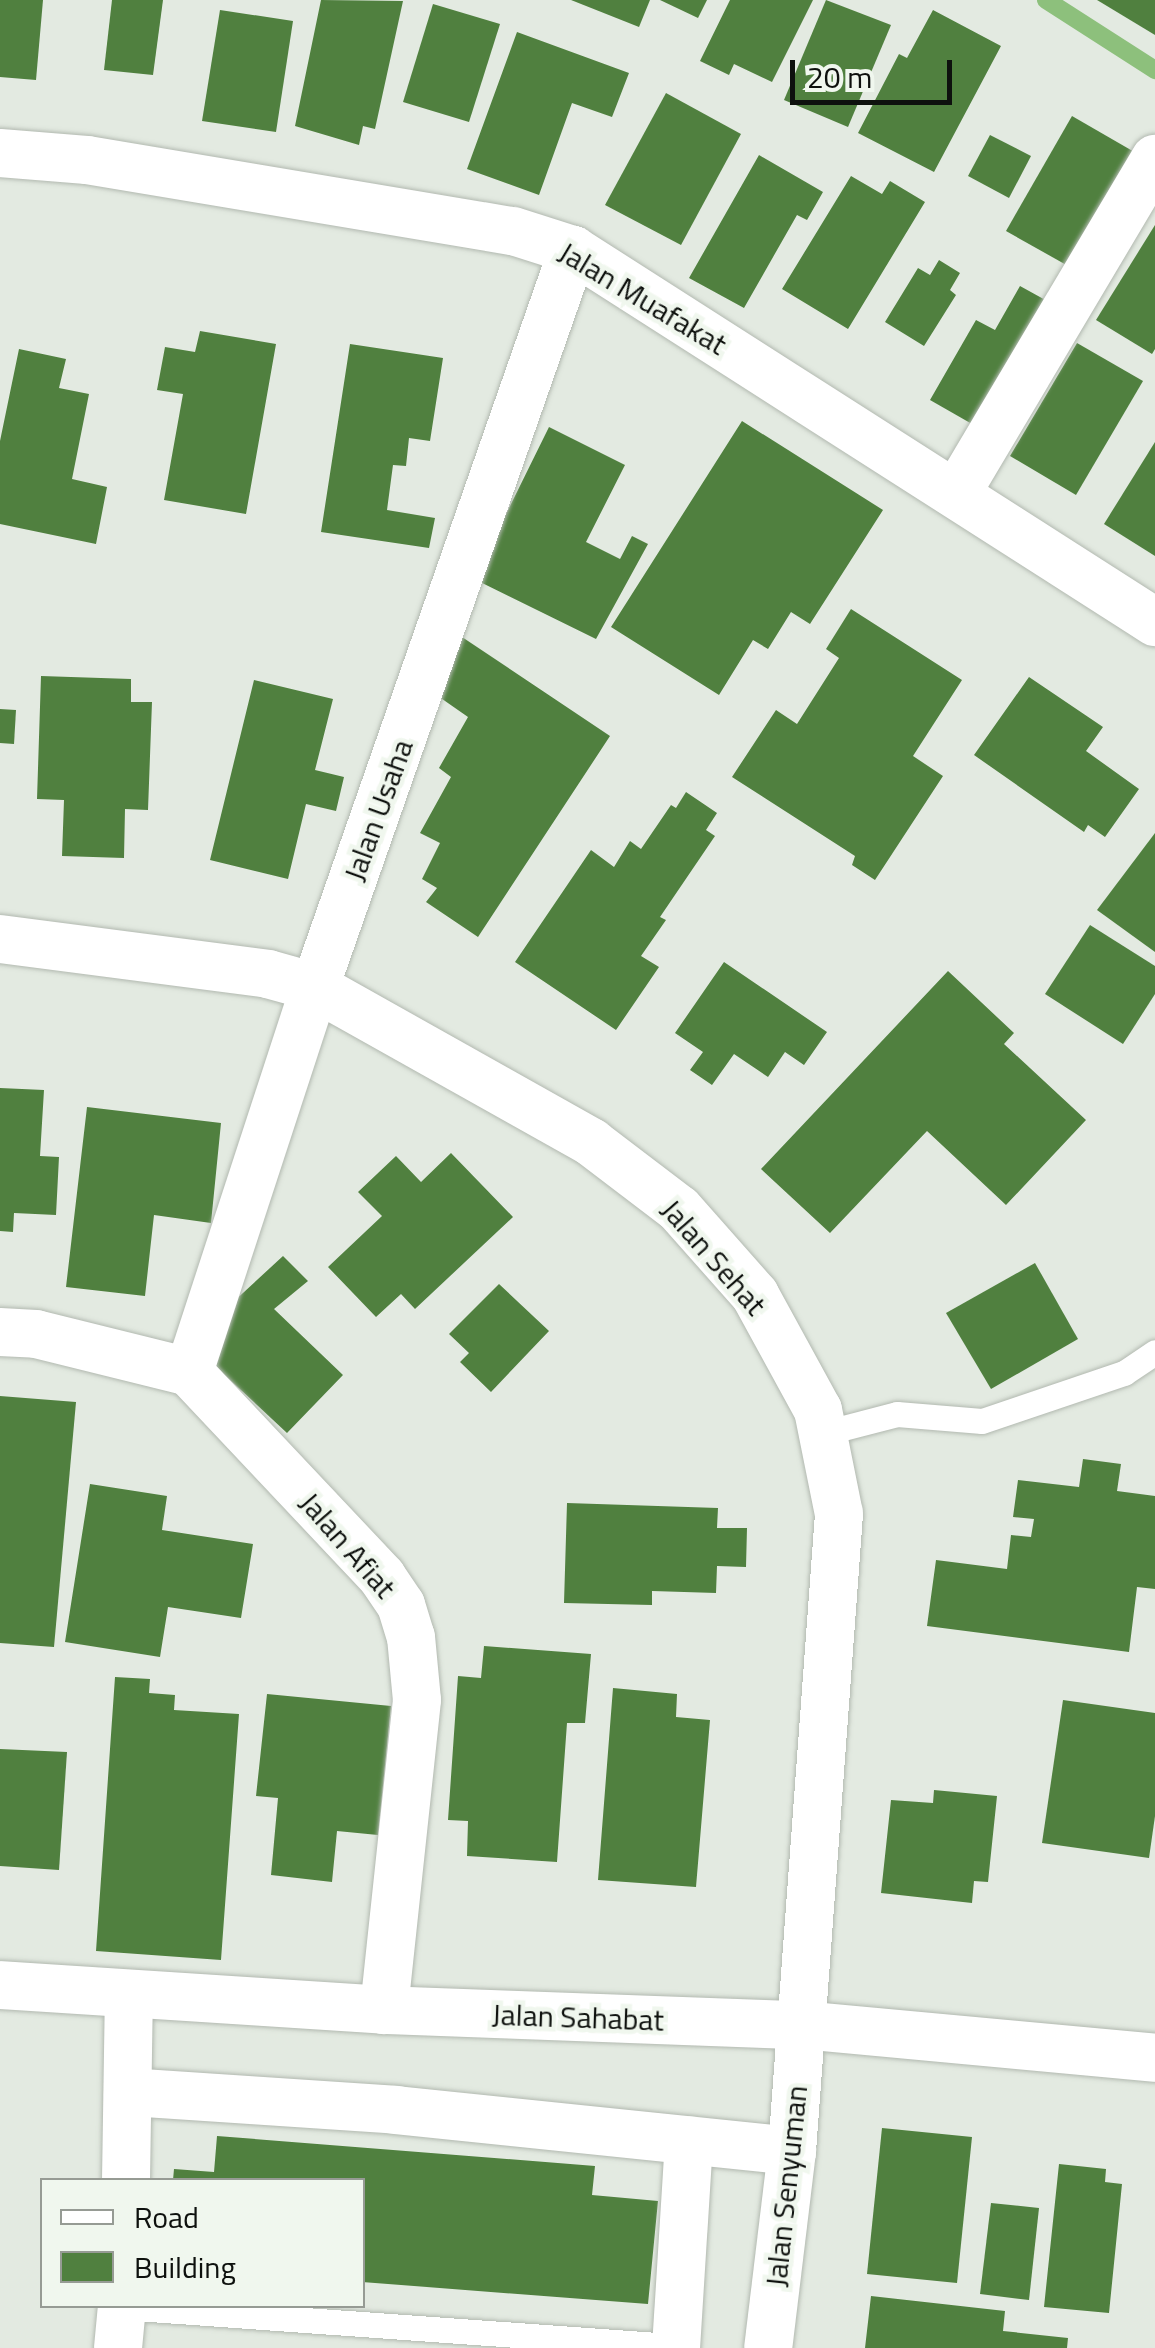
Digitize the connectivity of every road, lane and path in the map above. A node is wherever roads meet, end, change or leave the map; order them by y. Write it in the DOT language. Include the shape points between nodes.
graph roads {
  1 [pos="0,152"];
  2 [pos="1155,159"];
  3 [pos="574,250"];
  4 [pos="956,494"];
  5 [pos="1155,622"];
  6 [pos="0,938"];
  7 [pos="316,987"];
  8 [pos="0,1332"];
  9 [pos="1155,1352"];
  10 [pos="189,1372"];
  11 [pos="824,1433"];
  12 [pos="0,1985"];
  13 [pos="129,1995"];
  14 [pos="384,2010"];
  15 [pos="802,2025"];
  16 [pos="1155,2058"];
  17 [pos="128,2092"];
  18 [pos="689,2140"];
  19 [pos="792,2152"];
  20 [pos="126,2178"];
  21 [pos="121,2320"];
  22 [pos="681,2347"];
  23 [pos="768,2348"];
  1 -- 3 [label="street, Jalan Muafakat" via="86,160 513,231"];
  2 -- 4 [label="street"];
  3 -- 4 [label="street, Jalan Muafakat"];
  3 -- 7 [label="street, Jalan Usaha"];
  4 -- 5 [label="street, Jalan Muafakat"];
  6 -- 7 [label="street, Jalan Sehat" via="268,974"];
  7 -- 10 [label="street, Jalan Usaha"];
  7 -- 11 [label="street, Jalan Sehat" via="590,1142 679,1209 755,1294"];
  8 -- 10 [label="street" via="36,1334"];
  9 -- 11 [label="lane" via="1124,1373 982,1421 897,1414"];
  10 -- 14 [label="street, Jalan Afiat" via="382,1577 412,1637 417,1700"];
  11 -- 15 [label="street, Jalan Sehat" via="838,1514"];
  12 -- 13 [label="street, Jalan Sahabat"];
  13 -- 14 [label="street, Jalan Sahabat"];
  13 -- 17 [label="street"];
  14 -- 15 [label="street, Jalan Sahabat"];
  15 -- 16 [label="street, Jalan Sahabat"];
  15 -- 19 [label="street, Jalan Senyuman"];
  17 -- 18 [label="street"];
  17 -- 20 [label="street"];
  18 -- 19 [label="street"];
  18 -- 22 [label="street"];
  19 -- 23 [label="street, Jalan Senyuman"];
  21 -- 22 [label="lane"];
}
